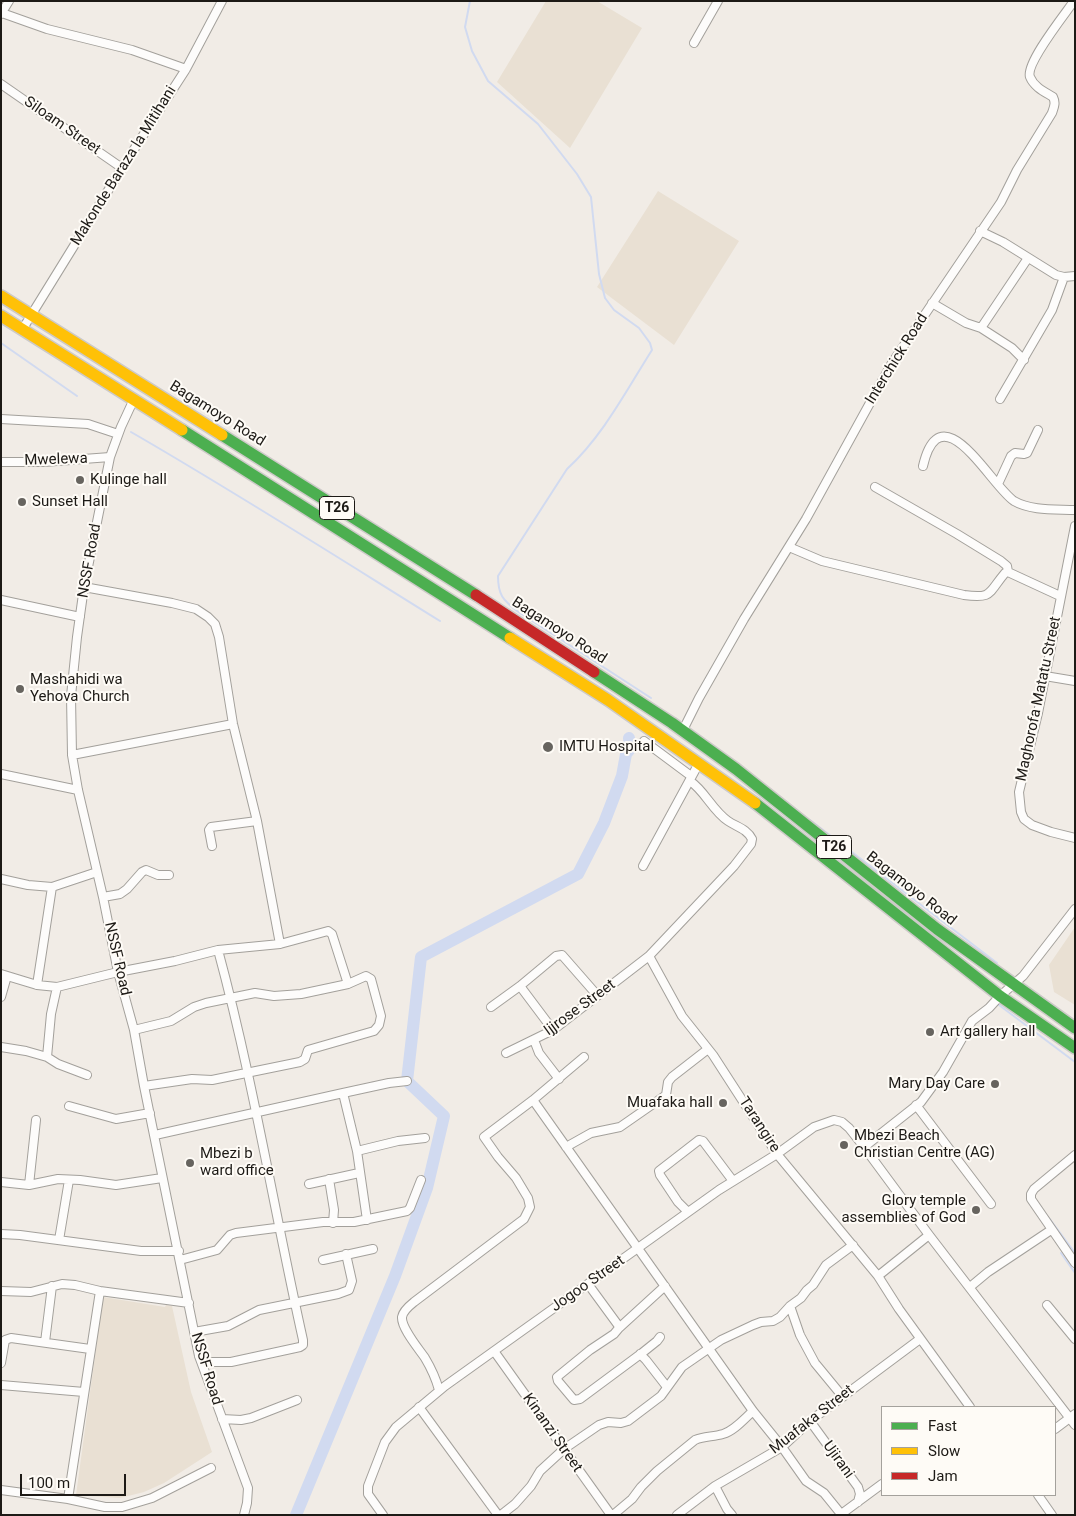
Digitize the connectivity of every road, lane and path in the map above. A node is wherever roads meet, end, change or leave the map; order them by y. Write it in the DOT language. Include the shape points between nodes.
graph roads {
  1 [pos="9,1"];
  2 [pos="222,1"];
  3 [pos="718,1"];
  4 [pos="1074,1"];
  5 [pos="2,14"];
  6 [pos="694,42"];
  7 [pos="186,69"];
  8 [pos="1,84"];
  9 [pos="122,168"];
  10 [pos="980,231"];
  11 [pos="1028,258"];
  12 [pos="1075,276"];
  13 [pos="1064,277"];
  14 [pos="1,296"];
  15 [pos="932,303"];
  16 [pos="32,315"];
  17 [pos="1,316"];
  18 [pos="981,328"];
  19 [pos="22,330"];
  20 [pos="1024,360"];
  21 [pos="134,399"];
  22 [pos="1000,399"];
  23 [pos="1,420"];
  24 [pos="1038,430"];
  25 [pos="118,434"];
  26 [pos="110,457"];
  27 [pos="1,462"];
  28 [pos="923,466"];
  29 [pos="998,484"];
  30 [pos="875,487"];
  31 [pos="1075,510"];
  32 [pos="1075,526"];
  33 [pos="789,548"];
  34 [pos="1008,572"];
  35 [pos="84,587"];
  36 [pos="1060,596"];
  37 [pos="1,600"];
  38 [pos="80,617"];
  39 [pos="1045,676"];
  40 [pos="1075,681"];
  41 [pos="233,724"];
  42 [pos="683,730"];
  43 [pos="644,741"];
  44 [pos="72,755"];
  45 [pos="699,762"];
  46 [pos="1,774"];
  47 [pos="690,778"];
  48 [pos="78,790"];
  49 [pos="257,821"];
  50 [pos="1075,838"];
  51 [pos="212,846"];
  52 [pos="643,866"];
  53 [pos="97,872"];
  54 [pos="170,874"];
  55 [pos="1,879"];
  56 [pos="52,887"];
  57 [pos="103,897"];
  58 [pos="1075,909"];
  59 [pos="280,944"];
  60 [pos="218,950"];
  61 [pos="649,956"];
  62 [pos="118,972"];
  63 [pos="4,975"];
  64 [pos="348,984"];
  65 [pos="37,985"];
  66 [pos="520,986"];
  67 [pos="1014,986"];
  68 [pos="57,987"];
  69 [pos="597,995"];
  70 [pos="1000,996"];
  71 [pos="1,997"];
  72 [pos="231,997"];
  73 [pos="490,1007"];
  74 [pos="1075,1028"];
  75 [pos="134,1030"];
  76 [pos="553,1030"];
  77 [pos="534,1040"];
  78 [pos="1,1047"];
  79 [pos="1075,1048"];
  80 [pos="708,1049"];
  81 [pos="506,1053"];
  82 [pos="47,1057"];
  83 [pos="584,1057"];
  84 [pos="248,1073"];
  85 [pos="88,1075"];
  86 [pos="559,1079"];
  87 [pos="407,1081"];
  88 [pos="144,1086"];
  89 [pos="343,1093"];
  90 [pos="533,1100"];
  91 [pos="916,1105"];
  92 [pos="69,1106"];
  93 [pos="256,1112"];
  94 [pos="150,1113"];
  95 [pos="36,1120"];
  96 [pos="155,1135"];
  97 [pos="425,1138"];
  98 [pos="566,1147"];
  99 [pos="864,1147"];
  100 [pos="357,1150"];
  101 [pos="778,1154"];
  102 [pos="1075,1155"];
  103 [pos="359,1173"];
  104 [pos="162,1178"];
  105 [pos="69,1180"];
  106 [pos="329,1180"];
  107 [pos="421,1180"];
  108 [pos="733,1181"];
  109 [pos="1,1182"];
  110 [pos="309,1184"];
  111 [pos="29,1185"];
  112 [pos="991,1204"];
  113 [pos="688,1212"];
  114 [pos="367,1220"];
  115 [pos="333,1223"];
  116 [pos="279,1226"];
  117 [pos="1051,1230"];
  118 [pos="1,1234"];
  119 [pos="929,1235"];
  120 [pos="59,1240"];
  121 [pos="853,1245"];
  122 [pos="639,1248"];
  123 [pos="372,1250"];
  124 [pos="179,1251"];
  125 [pos="346,1254"];
  126 [pos="180,1260"];
  127 [pos="323,1260"];
  128 [pos="1075,1264"];
  129 [pos="878,1276"];
  130 [pos="588,1284"];
  131 [pos="52,1286"];
  132 [pos="665,1286"];
  133 [pos="970,1287"];
  134 [pos="1,1291"];
  135 [pos="100,1291"];
  136 [pos="190,1302"];
  137 [pos="295,1303"];
  138 [pos="1047,1305"];
  139 [pos="790,1306"];
  140 [pos="619,1328"];
  141 [pos="194,1332"];
  142 [pos="660,1337"];
  143 [pos="920,1339"];
  144 [pos="1075,1340"];
  145 [pos="46,1342"];
  146 [pos="708,1348"];
  147 [pos="90,1349"];
  148 [pos="494,1351"];
  149 [pos="640,1354"];
  150 [pos="199,1356"];
  151 [pos="1,1363"];
  152 [pos="1,1385"];
  153 [pos="667,1387"];
  154 [pos="439,1390"];
  155 [pos="84,1392"];
  156 [pos="843,1396"];
  157 [pos="297,1400"];
  158 [pos="969,1406"];
  159 [pos="419,1407"];
  160 [pos="753,1411"];
  161 [pos="1072,1416"];
  162 [pos="222,1419"];
  163 [pos="810,1421"];
  164 [pos="1075,1425"];
  165 [pos="1056,1428"];
  166 [pos="782,1447"];
  167 [pos="564,1450"];
  168 [pos="211,1468"];
  169 [pos="881,1485"];
  170 [pos="716,1486"];
  171 [pos="1,1490"];
  172 [pos="1039,1496"];
  173 [pos="68,1499"];
  174 [pos="858,1502"];
  175 [pos="840,1514"];
  176 [pos="244,1515"];
  177 [pos="382,1515"];
  178 [pos="500,1515"];
  179 [pos="612,1515"];
  180 [pos="677,1515"];
  181 [pos="732,1515"];
  182 [pos="1052,1515"];
  1 -- 5 [label="street"];
  2 -- 7 [label="street, Makonde Baraza la Mitihani"];
  3 -- 6 [label="street"];
  4 -- 10 [label="street, Interchick Road" via="1029,71 1034,84 1053,97 1055,106 1001,202"];
  5 -- 7 [label="street" via="132,50"];
  7 -- 9 [label="street, Makonde Baraza la Mitihani"];
  8 -- 9 [label="street, Siloam Street"];
  9 -- 16 [label="street, Makonde Baraza la Mitihani"];
  10 -- 11 [label="street"];
  10 -- 15 [label="street, Interchick Road"];
  11 -- 13 [label="street"];
  11 -- 18 [label="street"];
  12 -- 13 [label="street"];
  13 -- 20 [label="street" via="1052,310"];
  14 -- 16 [label="highway, Bagamoyo Road / T26"];
  15 -- 18 [label="street"];
  15 -- 33 [label="street, Interchick Road" via="892,363"];
  16 -- 19 [label="street, Makonde Baraza la Mitihani"];
  16 -- 42 [label="highway, Bagamoyo Road / T26" via="541,636"];
  17 -- 19 [label="highway, Bagamoyo Road / T26"];
  18 -- 20 [label="street"];
  19 -- 21 [label="highway, Bagamoyo Road / T26"];
  20 -- 22 [label="street"];
  21 -- 25 [label="street, NSSF Road"];
  21 -- 45 [label="highway, Bagamoyo Road / T26"];
  23 -- 25 [label="street" via="88,424"];
  24 -- 29 [label="street" via="1027,452 1010,457"];
  25 -- 26 [label="street, NSSF Road"];
  26 -- 27 [label="street, Mwelewa"];
  26 -- 35 [label="street, NSSF Road"];
  28 -- 29 [label="street" via="929,446 945,437 971,452"];
  29 -- 31 [label="street" via="1020,504"];
  30 -- 34 [label="street" via="1001,561"];
  32 -- 36 [label="street, Maghorofa Matatu Street"];
  33 -- 34 [label="street" via="822,561 980,597 989,594"];
  33 -- 42 [label="street, Interchick Road" via="744,619"];
  34 -- 36 [label="street"];
  35 -- 38 [label="street, NSSF Road"];
  35 -- 41 [label="street" via="172,603 196,609 208,616 219,637"];
  36 -- 39 [label="street, Maghorofa Matatu Street"];
  37 -- 38 [label="street"];
  38 -- 44 [label="street, NSSF Road" via="71,696"];
  39 -- 40 [label="street"];
  39 -- 50 [label="street, Maghorofa Matatu Street" via="1019,801 1024,819 1032,825"];
  41 -- 44 [label="street"];
  41 -- 49 [label="street"];
  42 -- 67 [label="highway, Bagamoyo Road / T26" via="937,930"];
  43 -- 47 [label="street"];
  44 -- 48 [label="street, NSSF Road"];
  45 -- 47 [label="street"];
  45 -- 70 [label="highway, Bagamoyo Road / T26" via="774,817"];
  46 -- 48 [label="street"];
  47 -- 52 [label="street"];
  47 -- 61 [label="street" via="712,807 750,834 752,840 727,874"];
  48 -- 53 [label="street, NSSF Road"];
  49 -- 51 [label="street" via="211,828"];
  49 -- 59 [label="street"];
  53 -- 56 [label="street"];
  53 -- 57 [label="street, NSSF Road"];
  54 -- 57 [label="street" via="158,875 146,870 120,894"];
  55 -- 56 [label="street"];
  56 -- 65 [label="street"];
  57 -- 62 [label="street, NSSF Road"];
  58 -- 67 [label="street"];
  59 -- 60 [label="street"];
  59 -- 64 [label="street" via="330,932"];
  60 -- 62 [label="street"];
  60 -- 72 [label="street"];
  61 -- 69 [label="street, Ijjrose Street"];
  61 -- 80 [label="street, Tarangire" via="682,1016"];
  62 -- 68 [label="street"];
  62 -- 75 [label="street, NSSF Road"];
  63 -- 65 [label="street"];
  63 -- 71 [label="street"];
  64 -- 72 [label="street" via="301,994 274,996 255,993"];
  64 -- 84 [label="street" via="366,976 371,979 381,1016 374,1031 308,1050 300,1062"];
  65 -- 68 [label="street"];
  66 -- 69 [label="street" via="556,956 562,955"];
  66 -- 73 [label="street"];
  66 -- 76 [label="street"];
  67 -- 70 [label="street"];
  67 -- 74 [label="highway, Bagamoyo Road / T26"];
  68 -- 82 [label="street"];
  69 -- 76 [label="street, Ijjrose Street"];
  70 -- 79 [label="highway, Bagamoyo Road / T26"];
  70 -- 91 [label="street" via="972,1021 930,1092"];
  72 -- 75 [label="street" via="194,1007 171,1021"];
  72 -- 84 [label="street"];
  75 -- 88 [label="street, NSSF Road"];
  76 -- 77 [label="street, Ijjrose Street"];
  77 -- 81 [label="street, Ijjrose Street"];
  77 -- 86 [label="street" via="539,1053"];
  78 -- 82 [label="street"];
  80 -- 98 [label="street" via="672,1077 666,1095 649,1108 620,1126 591,1133"];
  80 -- 101 [label="street, Tarangire"];
  82 -- 85 [label="street"];
  83 -- 86 [label="street"];
  84 -- 88 [label="street"];
  84 -- 93 [label="street"];
  86 -- 90 [label="street"];
  87 -- 89 [label="street"];
  88 -- 94 [label="street, NSSF Road"];
  89 -- 93 [label="street"];
  89 -- 100 [label="street"];
  90 -- 98 [label="street"];
  90 -- 154 [label="street" via="484,1137 528,1198 530,1207 524,1219 414,1302 402,1316 404,1326 426,1360"];
  91 -- 99 [label="street"];
  91 -- 112 [label="street"];
  92 -- 94 [label="street" via="116,1119"];
  93 -- 96 [label="street"];
  93 -- 116 [label="street"];
  94 -- 96 [label="street, NSSF Road"];
  95 -- 111 [label="street"];
  96 -- 104 [label="street, NSSF Road"];
  97 -- 100 [label="street"];
  98 -- 122 [label="street"];
  99 -- 101 [label="street, Jogoo Street" via="849,1128 834,1120 814,1127"];
  99 -- 119 [label="street, Jogoo Street"];
  100 -- 103 [label="street"];
  101 -- 108 [label="street, Jogoo Street"];
  101 -- 121 [label="street, Tarangire"];
  102 -- 117 [label="street" via="1031,1194"];
  103 -- 106 [label="street"];
  103 -- 114 [label="street"];
  104 -- 105 [label="street" via="116,1185"];
  104 -- 124 [label="street, NSSF Road"];
  105 -- 111 [label="street"];
  105 -- 120 [label="street"];
  106 -- 110 [label="street"];
  106 -- 115 [label="street"];
  107 -- 114 [label="street" via="407,1211"];
  108 -- 113 [label="street, Jogoo Street"];
  108 -- 113 [label="street" via="699,1140 659,1171"];
  109 -- 111 [label="street"];
  113 -- 122 [label="street, Jogoo Street"];
  114 -- 115 [label="street"];
  115 -- 116 [label="street"];
  116 -- 126 [label="street" via="230,1235 218,1250"];
  116 -- 137 [label="street"];
  117 -- 128 [label="street"];
  117 -- 133 [label="street"];
  118 -- 120 [label="street"];
  119 -- 129 [label="street"];
  119 -- 133 [label="street, Jogoo Street"];
  120 -- 124 [label="street"];
  121 -- 129 [label="street, Tarangire"];
  121 -- 139 [label="street" via="826,1265 813,1286"];
  122 -- 130 [label="street, Jogoo Street"];
  122 -- 132 [label="street"];
  123 -- 125 [label="street"];
  124 -- 126 [label="street, NSSF Road"];
  125 -- 127 [label="street"];
  125 -- 137 [label="street" via="352,1281 349,1290"];
  126 -- 136 [label="street, NSSF Road"];
  129 -- 143 [label="street, Tarangire"];
  130 -- 140 [label="street"];
  130 -- 148 [label="street, Jogoo Street"];
  131 -- 134 [label="street" via="31,1292"];
  131 -- 135 [label="street"];
  131 -- 145 [label="street"];
  132 -- 140 [label="street"];
  132 -- 146 [label="street"];
  133 -- 161 [label="street, Jogoo Street"];
  135 -- 136 [label="street"];
  135 -- 147 [label="street"];
  136 -- 141 [label="street, NSSF Road"];
  137 -- 141 [label="street" via="259,1310 228,1326"];
  137 -- 150 [label="street" via="303,1340 300,1347 220,1363 209,1362"];
  138 -- 144 [label="street"];
  139 -- 146 [label="street" via="773,1321 737,1331"];
  139 -- 156 [label="street" via="815,1363"];
  140 -- 149 [label="street" via="559,1375 558,1381 572,1398 578,1400"];
  141 -- 150 [label="street, NSSF Road"];
  142 -- 149 [label="street"];
  143 -- 156 [label="street, Muafaka Street"];
  143 -- 158 [label="street, Tarangire"];
  145 -- 147 [label="street"];
  145 -- 151 [label="street" via="5,1340"];
  146 -- 153 [label="street" via="682,1367"];
  146 -- 160 [label="street"];
  147 -- 155 [label="street"];
  148 -- 154 [label="street, Jogoo Street"];
  148 -- 167 [label="street, Kinanzi Street"];
  149 -- 153 [label="street"];
  150 -- 162 [label="street, NSSF Road"];
  152 -- 155 [label="street"];
  153 -- 167 [label="street" via="661,1396 628,1421 599,1425"];
  154 -- 159 [label="street, Jogoo Street"];
  155 -- 173 [label="street"];
  156 -- 163 [label="street, Muafaka Street"];
  157 -- 162 [label="street" via="251,1418"];
  159 -- 177 [label="street, Jogoo Street" via="389,1434 368,1486 368,1494"];
  159 -- 178 [label="street"];
  160 -- 166 [label="street"];
  160 -- 179 [label="street" via="730,1431 695,1440"];
  161 -- 164 [label="street, Jogoo Street"];
  161 -- 165 [label="street"];
  162 -- 176 [label="street, NSSF Road" via="248,1488"];
  163 -- 166 [label="street, Muafaka Street"];
  163 -- 174 [label="street, Ujirani" via="858,1487"];
  166 -- 170 [label="street, Muafaka Street"];
  166 -- 175 [label="street" via="806,1481 824,1493"];
  167 -- 178 [label="street" via="540,1471 516,1504"];
  167 -- 179 [label="street, Kinanzi Street"];
  168 -- 173 [label="street" via="152,1498 122,1507 105,1508"];
  169 -- 174 [label="street"];
  170 -- 180 [label="street, Muafaka Street"];
  170 -- 181 [label="street"];
  171 -- 173 [label="street"];
  172 -- 182 [label="street"];
  174 -- 175 [label="street"];
}
